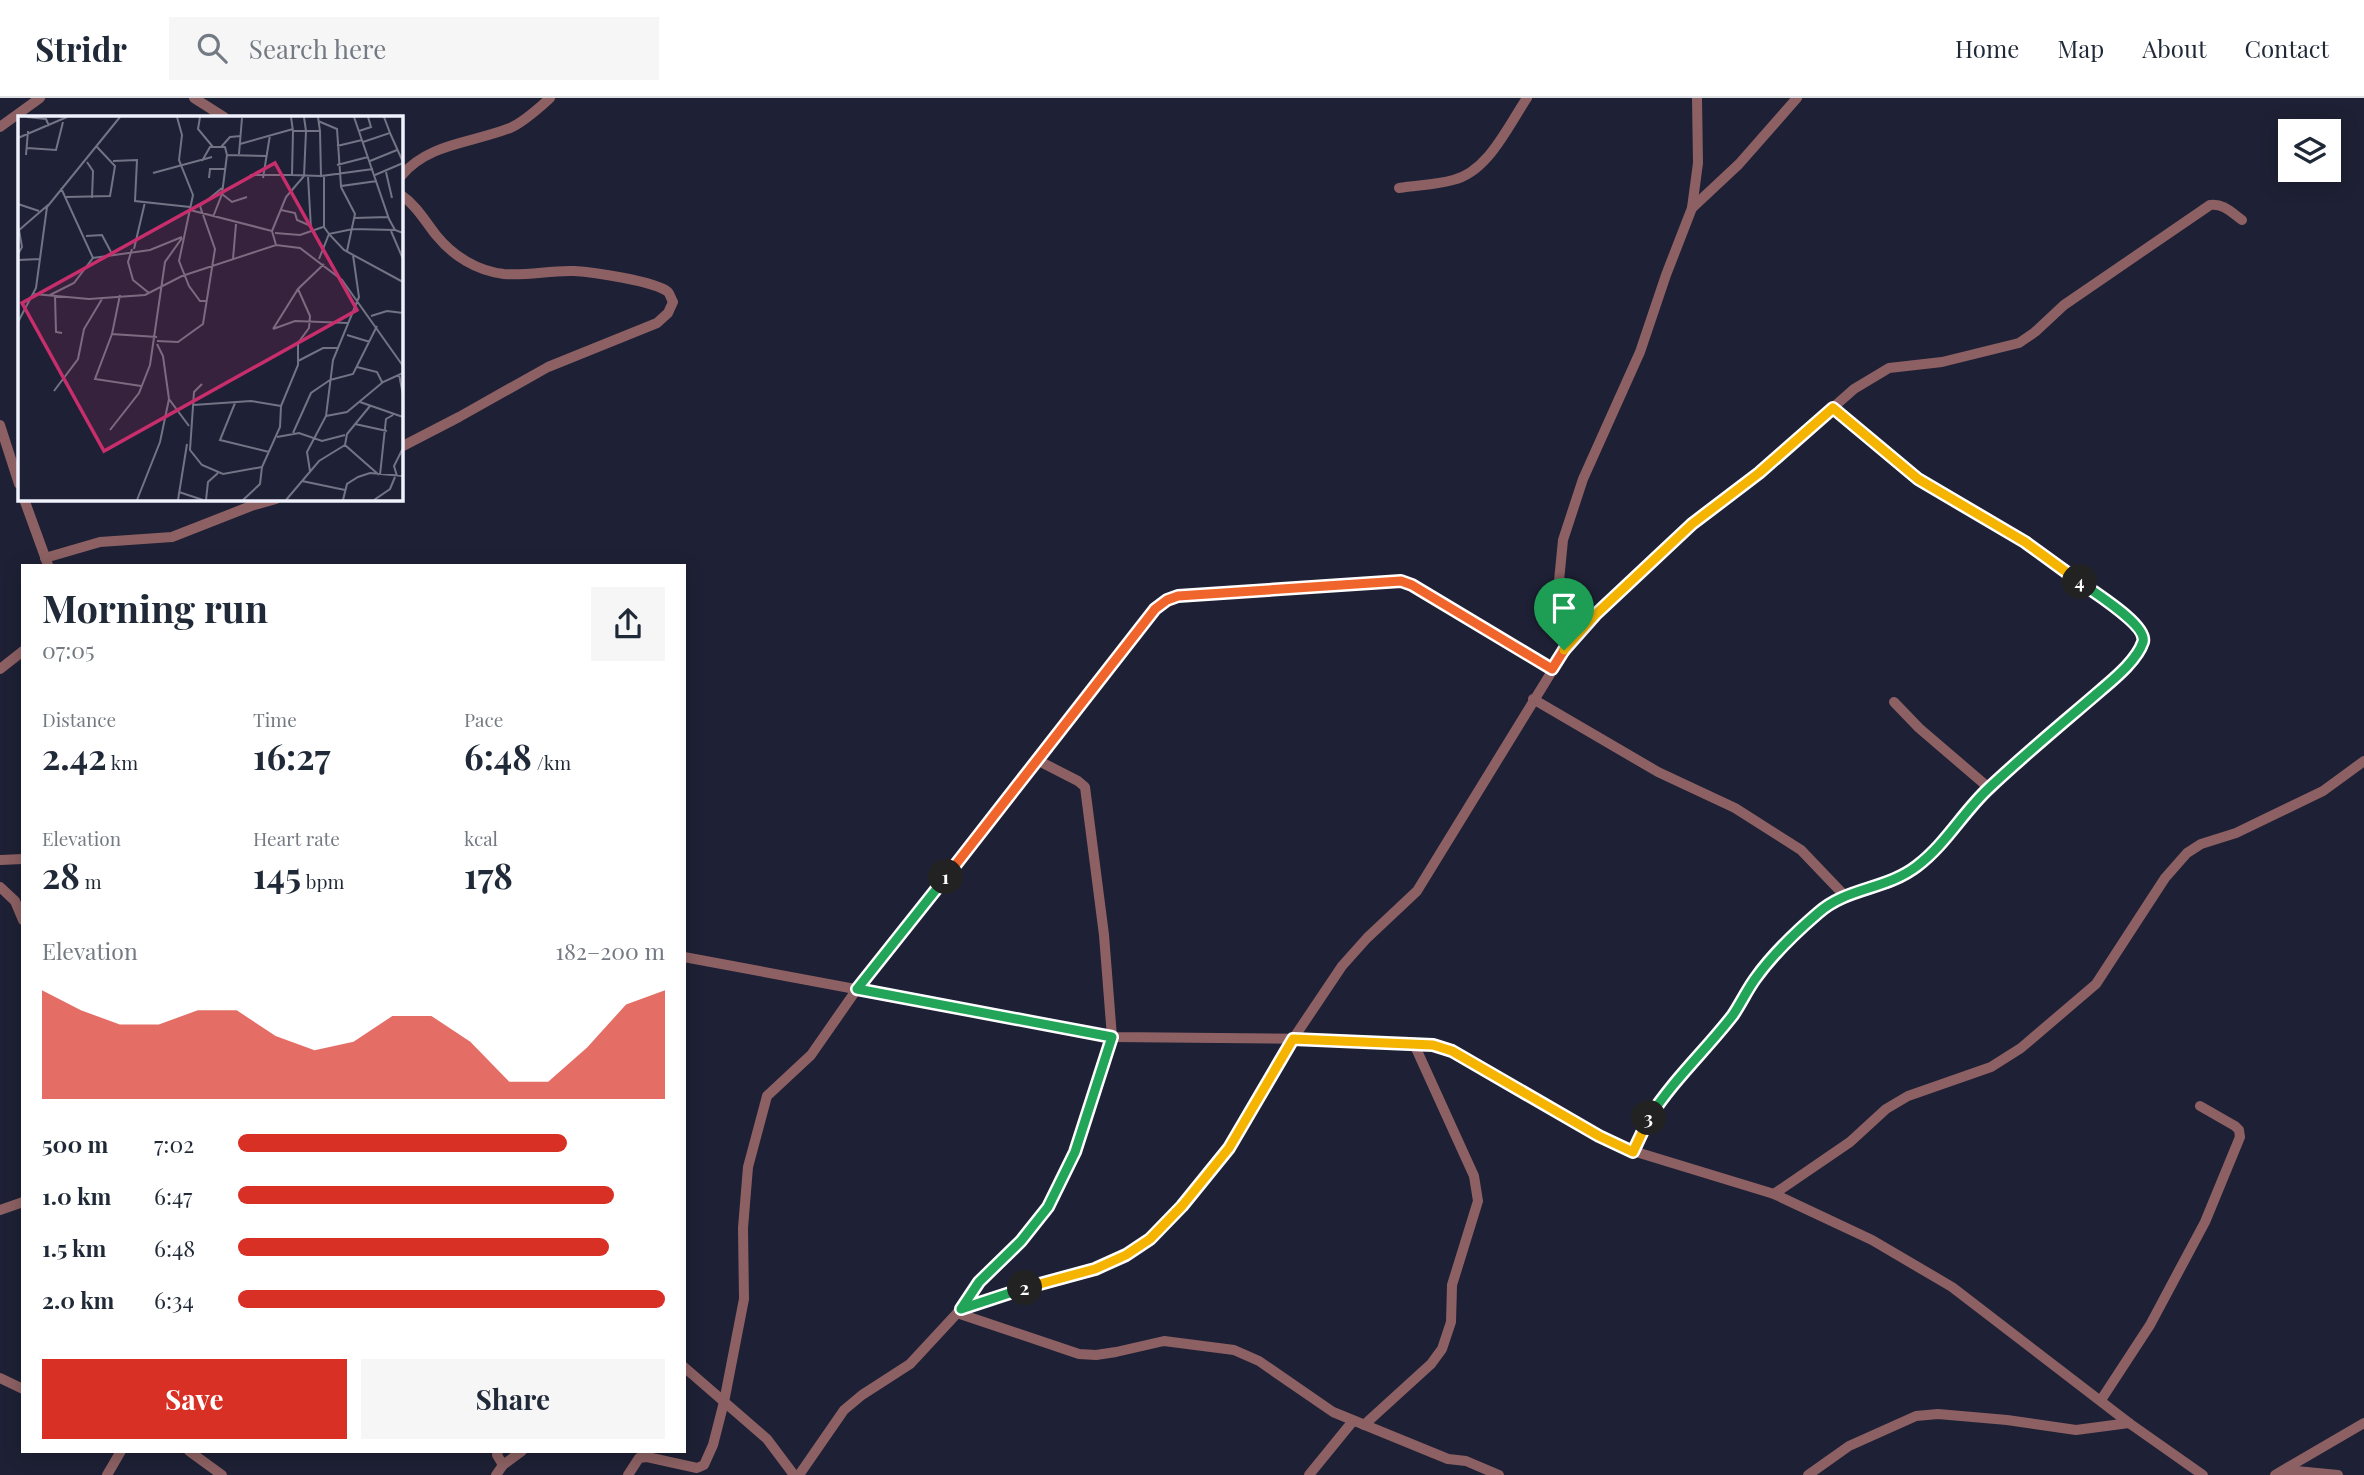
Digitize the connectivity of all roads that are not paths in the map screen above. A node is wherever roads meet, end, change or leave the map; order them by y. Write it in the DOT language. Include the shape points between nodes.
graph roads {
  1 [pos="40,98"];
  2 [pos="194,98"];
  3 [pos="550,98"];
  4 [pos="1527,98"];
  5 [pos="1697,98"];
  6 [pos="1797,98"];
  7 [pos="222,116"];
  8 [pos="0,127"];
  9 [pos="402,175"];
  10 [pos="1399,188"];
  11 [pos="402,196"];
  12 [pos="1692,208"];
  13 [pos="2242,220"];
  14 [pos="1833,408"];
  15 [pos="0,425"];
  16 [pos="402,446"];
  17 [pos="18,481"];
  18 [pos="24,500"];
  19 [pos="272,500"];
  20 [pos="47,562"];
  21 [pos="1564,650"];
  22 [pos="21,653"];
  23 [pos="0,669"];
  24 [pos="1552,669"];
  25 [pos="1533,699"];
  26 [pos="1894,702"];
  27 [pos="1037,760"];
  28 [pos="2364,761"];
  29 [pos="1989,788"];
  30 [pos="21,859"];
  31 [pos="1,861"];
  32 [pos="0,887"];
  33 [pos="1844,895"];
  34 [pos="21,915"];
  35 [pos="686,957"];
  36 [pos="857,989"];
  37 [pos="1112,1037"];
  38 [pos="1293,1039"];
  39 [pos="1414,1044"];
  40 [pos="2200,1106"];
  41 [pos="1633,1152"];
  42 [pos="1774,1194"];
  43 [pos="21,1203"];
  44 [pos="0,1210"];
  45 [pos="959,1311"];
  46 [pos="686,1369"];
  47 [pos="0,1378"];
  48 [pos="21,1388"];
  49 [pos="2101,1400"];
  50 [pos="724,1402"];
  51 [pos="1353,1421"];
  52 [pos="2129,1423"];
  53 [pos="2364,1423"];
  54 [pos="1364,1425"];
  55 [pos="120,1453"];
  56 [pos="192,1453"];
  57 [pos="497,1453"];
  58 [pos="519,1453"];
  59 [pos="503,1465"];
  60 [pos="2280,1472"];
  61 [pos="107,1475"];
  62 [pos="222,1475"];
  63 [pos="496,1475"];
  64 [pos="628,1475"];
  65 [pos="797,1475"];
  66 [pos="1309,1475"];
  67 [pos="1499,1475"];
  68 [pos="1808,1475"];
  69 [pos="2203,1475"];
  70 [pos="2338,1475"];
  1 -- 8 [label="street"];
  2 -- 7 [label="street"];
  3 -- 9 [label="street" via="512,127 434,152"];
  4 -- 10 [label="street" via="1485,160 1471,172 1454,180"];
  5 -- 12 [label="street" via="1698,163"];
  6 -- 12 [label="street" via="1739,164"];
  11 -- 16 [label="street" via="462,260 483,270 534,275 573,271 626,278 669,293 673,302 657,323 548,367"];
  12 -- 21 [label="street" via="1640,352 1583,479 1563,540 1558,591"];
  13 -- 14 [label="street" via="2218,204 2210,205 2064,305 2019,343 1942,362 1889,368"];
  14 -- 21 [label="street" via="1692,524"];
  14 -- 29 [label="street" via="1918,479 2025,542 2143,632 2143,641 2116,677"];
  15 -- 17 [label="street"];
  18 -- 20 [label="street"];
  19 -- 20 [label="street" via="172,537 100,541"];
  21 -- 24 [label="street"];
  22 -- 23 [label="street"];
  24 -- 25 [label="street"];
  24 -- 27 [label="street" via="1401,581 1178,596 1155,609"];
  25 -- 33 [label="street" via="1658,772 1735,808 1801,850"];
  25 -- 38 [label="street" via="1417,891 1342,966"];
  26 -- 29 [label="street"];
  27 -- 36 [label="street"];
  27 -- 37 [label="street" via="1085,787"];
  28 -- 42 [label="street" via="2323,791 2187,853 2151,897 2096,984 2021,1048 1991,1067 1908,1096 1886,1109 1850,1142"];
  29 -- 33 [label="street" via="1916,867 1887,884"];
  30 -- 31 [label="street"];
  32 -- 34 [label="street" via="15,901"];
  33 -- 41 [label="street" via="1818,913 1756,978 1735,1013 1665,1093"];
  35 -- 36 [label="street"];
  36 -- 37 [label="street"];
  36 -- 50 [label="street" via="811,1055 764,1104 747,1167 744,1299"];
  37 -- 38 [label="street"];
  37 -- 45 [label="street" via="1075,1152 1048,1207 979,1282"];
  38 -- 39 [label="street"];
  38 -- 45 [label="street" via="1229,1148 1150,1239 1095,1269"];
  39 -- 41 [label="street" via="1452,1051"];
  39 -- 54 [label="street" via="1474,1176 1478,1201 1452,1286 1451,1322 1442,1349"];
  40 -- 49 [label="street" via="2235,1126 2240,1137 2205,1222 2150,1325"];
  41 -- 42 [label="street"];
  42 -- 49 [label="street" via="1872,1240 1952,1287"];
  43 -- 44 [label="street"];
  45 -- 51 [label="street" via="1079,1354 1116,1352 1164,1340 1234,1350"];
  45 -- 65 [label="street" via="910,1364 844,1410"];
  46 -- 50 [label="street"];
  47 -- 48 [label="street"];
  49 -- 52 [label="street"];
  50 -- 64 [label="street" via="704,1465 697,1468 639,1458"];
  50 -- 65 [label="street" via="767,1439"];
  51 -- 54 [label="street"];
  51 -- 66 [label="street"];
  52 -- 68 [label="street" via="2076,1430 1966,1416 1916,1416 1849,1446"];
  52 -- 69 [label="street"];
  53 -- 60 [label="street"];
  54 -- 67 [label="street"];
  55 -- 61 [label="street"];
  56 -- 62 [label="street"];
  57 -- 59 [label="street"];
  58 -- 59 [label="street"];
  59 -- 63 [label="street"];
  60 -- 70 [label="street"];
}
